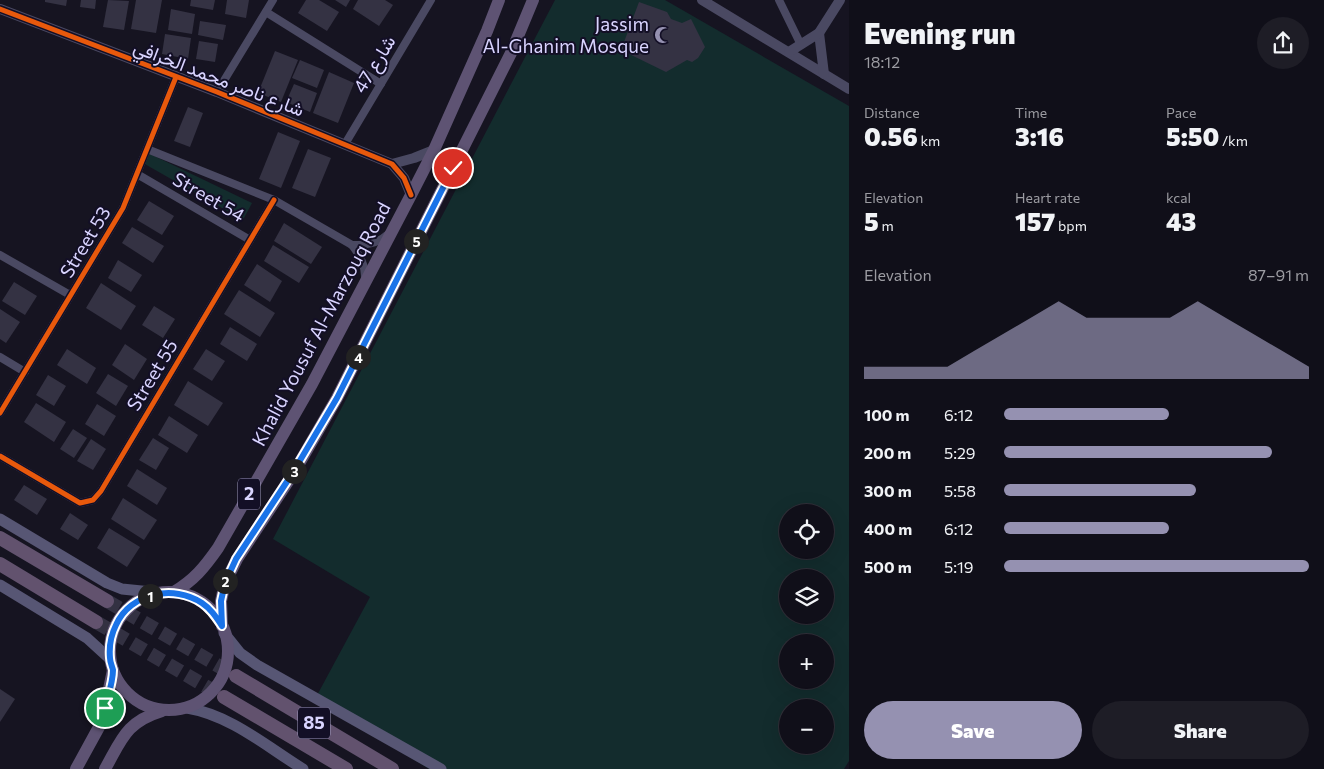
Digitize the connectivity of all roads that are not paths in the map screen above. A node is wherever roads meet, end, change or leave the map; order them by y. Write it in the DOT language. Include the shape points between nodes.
graph roads {
  1 [pos="273,0"];
  2 [pos="431,0"];
  3 [pos="499,0"];
  4 [pos="533,0"];
  5 [pos="702,0"];
  6 [pos="779,0"];
  7 [pos="840,0"];
  8 [pos="0,9"];
  9 [pos="266,12"];
  10 [pos="819,33"];
  11 [pos="801,44"];
  12 [pos="788,52"];
  13 [pos="824,74"];
  14 [pos="176,76"];
  15 [pos="381,84"];
  16 [pos="849,89"];
  17 [pos="217,92"];
  18 [pos="345,144"];
  19 [pos="147,149"];
  20 [pos="434,150"];
  21 [pos="392,164"];
  22 [pos="136,174"];
  23 [pos="411,195"];
  24 [pos="274,200"];
  25 [pos="393,229"];
  26 [pos="250,240"];
  27 [pos="352,245"];
  28 [pos="0,255"];
  29 [pos="365,285"];
  30 [pos="70,295"];
  31 [pos="0,358"];
  32 [pos="25,372"];
  33 [pos="0,413"];
  34 [pos="0,456"];
  35 [pos="0,520"];
  36 [pos="0,538"];
  37 [pos="0,564"];
  38 [pos="0,585"];
  39 [pos="167,593"];
  40 [pos="107,601"];
  41 [pos="96,622"];
  42 [pos="223,629"];
  43 [pos="111,664"];
  44 [pos="236,676"];
  45 [pos="224,697"];
  46 [pos="187,708"];
  47 [pos="163,710"];
  48 [pos="76,769"];
  49 [pos="105,769"];
  50 [pos="302,769"];
  51 [pos="346,769"];
  52 [pos="392,769"];
  53 [pos="441,769"];
  1 -- 9 [label="street"];
  2 -- 15 [label="street, شارع 47"];
  3 -- 20 [label="main road, Khalid Yousuf Al-Marzouq Road / 2"];
  4 -- 42 [label="main road, 2" via="507,62 337,398 236,559 221,601"];
  5 -- 12 [label="street"];
  6 -- 11 [label="street"];
  7 -- 10 [label="street"];
  8 -- 14 [label="street, شارع ناصر محمد الخرافي"];
  9 -- 15 [label="street"];
  9 -- 17 [label="street"];
  10 -- 11 [label="street"];
  10 -- 13 [label="street"];
  11 -- 12 [label="street"];
  12 -- 13 [label="street"];
  13 -- 16 [label="street"];
  14 -- 17 [label="street, شارع ناصر محمد الخرافي"];
  14 -- 19 [label="street, Street 53"];
  15 -- 18 [label="street, شارع 47"];
  17 -- 18 [label="street, شارع ناصر محمد الخرافي"];
  18 -- 21 [label="street, شارع ناصر محمد الخرافي"];
  19 -- 22 [label="street, Street 53"];
  19 -- 24 [label="street, Street 54"];
  20 -- 21 [label="street"];
  20 -- 23 [label="main road, Khalid Yousuf Al-Marzouq Road / 2"];
  21 -- 23 [label="street" via="404,178"];
  22 -- 26 [label="street, Street 54"];
  22 -- 30 [label="street, Street 53" via="123,208"];
  23 -- 25 [label="main road, Khalid Yousuf Al-Marzouq Road / 2"];
  24 -- 26 [label="street, Street 54"];
  24 -- 27 [label="street, Street 54"];
  25 -- 27 [label="street" via="375,243"];
  25 -- 29 [label="main road, Khalid Yousuf Al-Marzouq Road / 2"];
  26 -- 34 [label="street, Street 55" via="93,500 80,503 67,497"];
  27 -- 29 [label="street" via="363,264"];
  28 -- 30 [label="street"];
  29 -- 39 [label="main road, Khalid Yousuf Al-Marzouq Road / 2" via="218,548 204,569 190,582"];
  30 -- 32 [label="street, Street 53"];
  31 -- 32 [label="street"];
  32 -- 33 [label="street, Street 53"];
  35 -- 39 [label="main road" via="107,583 122,589"];
  36 -- 40 [label="highway"];
  37 -- 41 [label="highway"];
  38 -- 43 [label="main road" via="87,638"];
  39 -- 42 [label="main road" via="188,596 202,603"];
  39 -- 43 [label="main road, 2" via="143,598 128,608 117,623 111,640"];
  42 -- 46 [label="main road, 2" via="228,654 223,674 212,692"];
  42 -- 53 [label="main road" via="240,653 256,665"];
  43 -- 47 [label="main road, 2" via="120,685 132,698"];
  43 -- 48 [label="main road, 2" via="99,727"];
  44 -- 52 [label="highway, 85"];
  45 -- 51 [label="highway, 85"];
  46 -- 47 [label="main road, 2"];
  46 -- 50 [label="main road" via="224,719"];
  47 -- 49 [label="main road, 2" via="145,716 130,727"];
}
